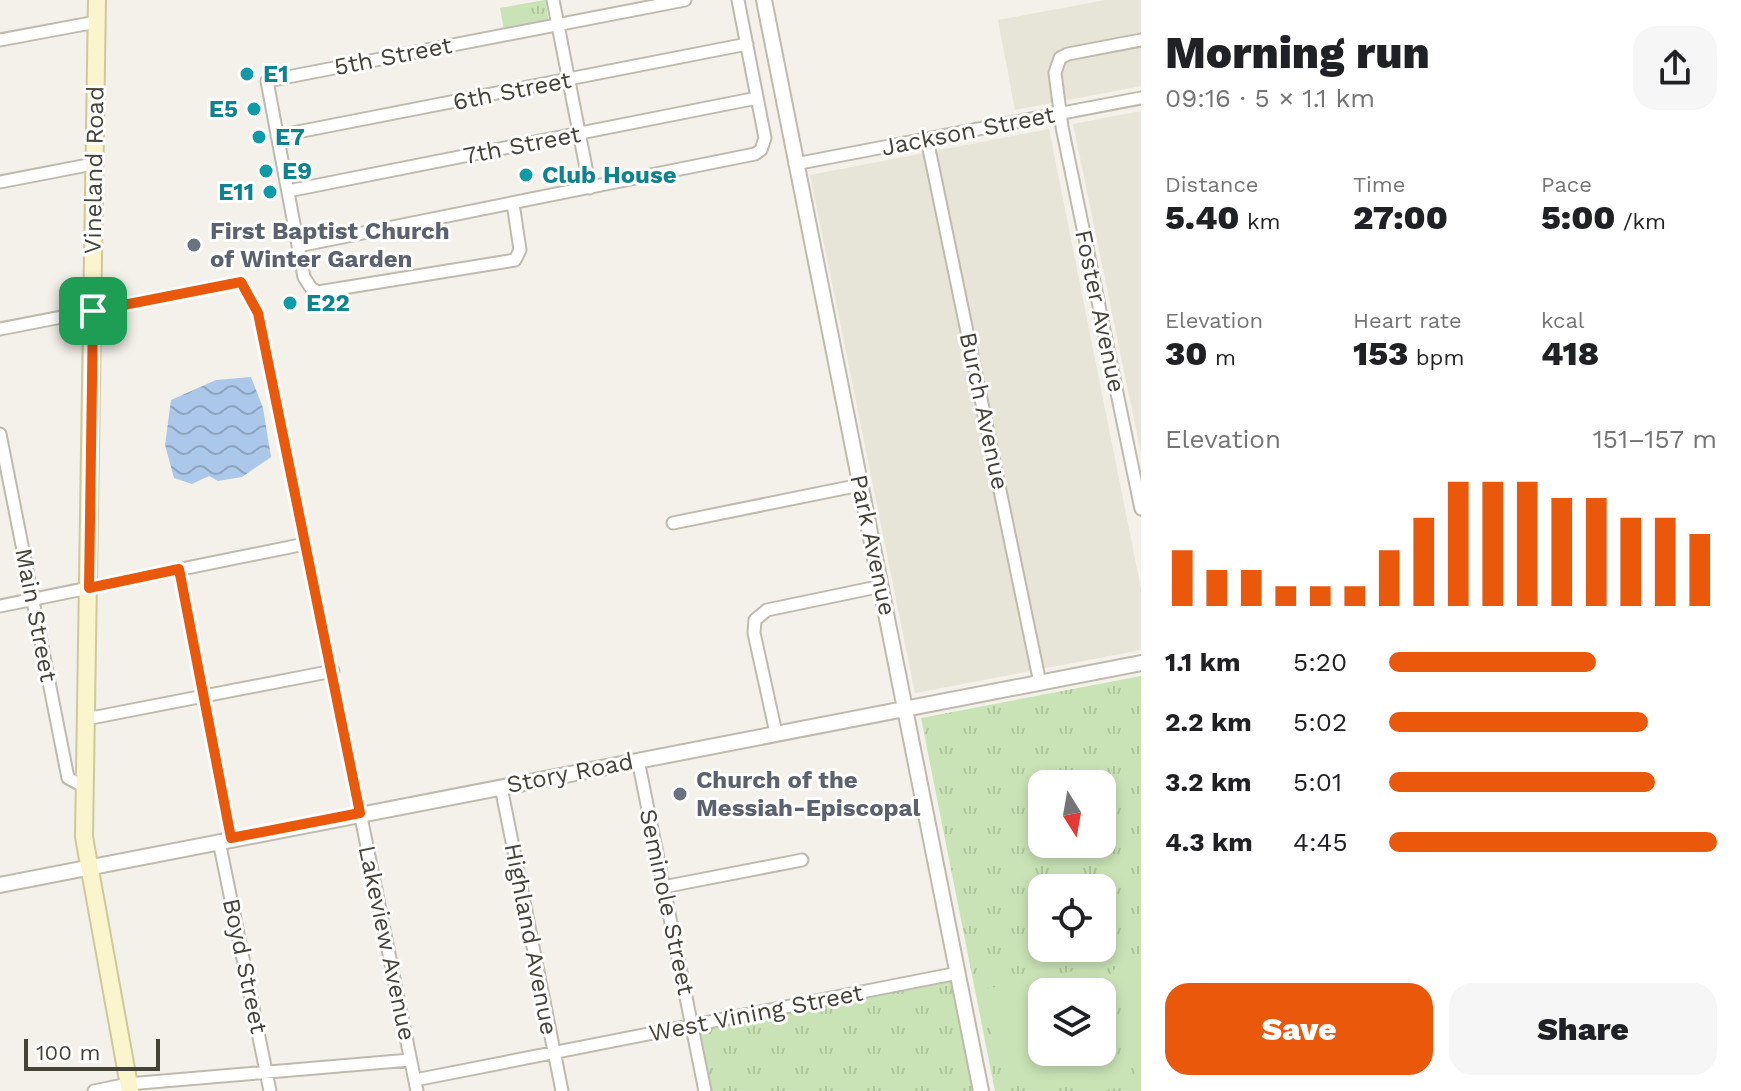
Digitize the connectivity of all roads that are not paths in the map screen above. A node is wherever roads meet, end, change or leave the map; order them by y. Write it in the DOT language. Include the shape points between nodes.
graph roads {
  1 [pos="97,0"];
  2 [pos="553,0"];
  3 [pos="685,0"];
  4 [pos="738,0"];
  5 [pos="764,0"];
  6 [pos="96,22"];
  7 [pos="558,24"];
  8 [pos="0,40"];
  9 [pos="1141,40"];
  10 [pos="747,44"];
  11 [pos="569,79"];
  12 [pos="757,98"];
  13 [pos="1141,98"];
  14 [pos="1061,112"];
  15 [pos="580,134"];
  16 [pos="277,136"];
  17 [pos="927,139"];
  18 [pos="93,164"];
  19 [pos="795,164"];
  20 [pos="0,182"];
  21 [pos="590,188"];
  22 [pos="288,191"];
  23 [pos="513,203"];
  24 [pos="298,246"];
  25 [pos="93,311"];
  26 [pos="0,329"];
  27 [pos="0,434"];
  28 [pos="860,485"];
  29 [pos="1141,509"];
  30 [pos="673,523"];
  31 [pos="305,544"];
  32 [pos="179,569"];
  33 [pos="882,586"];
  34 [pos="89,588"];
  35 [pos="33,599"];
  36 [pos="0,606"];
  37 [pos="1141,663"];
  38 [pos="333,671"];
  39 [pos="1040,683"];
  40 [pos="203,696"];
  41 [pos="906,708"];
  42 [pos="86,719"];
  43 [pos="776,733"];
  44 [pos="638,760"];
  45 [pos="85,787"];
  46 [pos="501,787"];
  47 [pos="360,813"];
  48 [pos="225,839"];
  49 [pos="802,860"];
  50 [pos="87,868"];
  51 [pos="0,885"];
  52 [pos="663,887"];
  53 [pos="958,973"];
  54 [pos="692,1026"];
  55 [pos="554,1054"];
  56 [pos="410,1060"];
  57 [pos="267,1072"];
  58 [pos="416,1086"];
  59 [pos="129,1088"];
  60 [pos="94,1091"];
  61 [pos="270,1091"];
  62 [pos="562,1091"];
  63 [pos="705,1091"];
  64 [pos="981,1091"];
  1 -- 6 [label="main road, Vineland Road"];
  2 -- 7 [label="street"];
  3 -- 7 [label="street, 5th Street"];
  4 -- 10 [label="street"];
  5 -- 19 [label="street, Park Avenue"];
  6 -- 8 [label="street"];
  6 -- 18 [label="main road, Vineland Road"];
  7 -- 11 [label="street"];
  7 -- 16 [label="street, 5th Street" via="267,81"];
  9 -- 14 [label="street, Foster Avenue" via="1060,58 1055,73"];
  10 -- 11 [label="street, 6th Street"];
  10 -- 12 [label="street"];
  11 -- 15 [label="street"];
  11 -- 16 [label="street, 6th Street"];
  12 -- 15 [label="street, 7th Street"];
  12 -- 21 [label="street" via="765,138 755,154"];
  13 -- 14 [label="street, Jackson Street"];
  14 -- 17 [label="street, Jackson Street"];
  14 -- 29 [label="street, Foster Avenue"];
  15 -- 21 [label="street"];
  15 -- 22 [label="street, 7th Street"];
  16 -- 22 [label="street, 5th Street"];
  17 -- 19 [label="street, Jackson Street"];
  17 -- 39 [label="street, Burch Avenue"];
  18 -- 20 [label="street"];
  18 -- 25 [label="main road, Vineland Road"];
  19 -- 28 [label="street, Park Avenue"];
  21 -- 23 [label="street"];
  22 -- 24 [label="street, 5th Street"];
  23 -- 24 [label="street"];
  23 -- 24 [label="street, 5th Street" via="520,250 515,260 318,292 304,277"];
  25 -- 26 [label="street"];
  25 -- 31 [label="street, Lakeview Avenue" via="241,282 258,313"];
  25 -- 34 [label="main road, Vineland Road"];
  27 -- 35 [label="street, Main Street"];
  28 -- 30 [label="street"];
  28 -- 33 [label="street, Park Avenue"];
  31 -- 32 [label="street"];
  31 -- 38 [label="street, Lakeview Avenue"];
  32 -- 34 [label="street"];
  32 -- 40 [label="street, Boyd Street"];
  33 -- 41 [label="street, Park Avenue"];
  33 -- 43 [label="street" via="767,610 755,620"];
  34 -- 35 [label="street"];
  34 -- 42 [label="main road, Vineland Road"];
  35 -- 36 [label="street"];
  35 -- 45 [label="street, Main Street" via="68,778"];
  37 -- 39 [label="street, Story Road"];
  38 -- 40 [label="street"];
  38 -- 47 [label="street, Lakeview Avenue"];
  39 -- 41 [label="street, Story Road"];
  40 -- 42 [label="street"];
  40 -- 48 [label="street, Boyd Street"];
  41 -- 43 [label="street, Story Road"];
  41 -- 53 [label="street, Park Avenue"];
  42 -- 45 [label="main road, Vineland Road"];
  43 -- 44 [label="street, Story Road"];
  44 -- 46 [label="street, Story Road"];
  44 -- 52 [label="street, Seminole Street"];
  45 -- 50 [label="main road, Vineland Road"];
  46 -- 47 [label="street, Story Road"];
  46 -- 55 [label="street, Highland Avenue"];
  47 -- 48 [label="street, Story Road"];
  47 -- 56 [label="street, Lakeview Avenue"];
  48 -- 50 [label="street, Story Road"];
  48 -- 57 [label="street, Boyd Street"];
  49 -- 52 [label="street"];
  50 -- 51 [label="street, Story Road"];
  50 -- 59 [label="main road"];
  52 -- 54 [label="street, Seminole Street"];
  53 -- 54 [label="street, West Vining Street"];
  53 -- 64 [label="street, Park Avenue"];
  54 -- 55 [label="street, West Vining Street"];
  54 -- 63 [label="street, Seminole Street"];
  55 -- 58 [label="street, West Vining Street"];
  55 -- 62 [label="street, Highland Avenue"];
  56 -- 57 [label="street"];
  56 -- 58 [label="street, Lakeview Avenue"];
  57 -- 59 [label="street"];
  57 -- 61 [label="street, Boyd Street"];
  59 -- 60 [label="street"];
}
